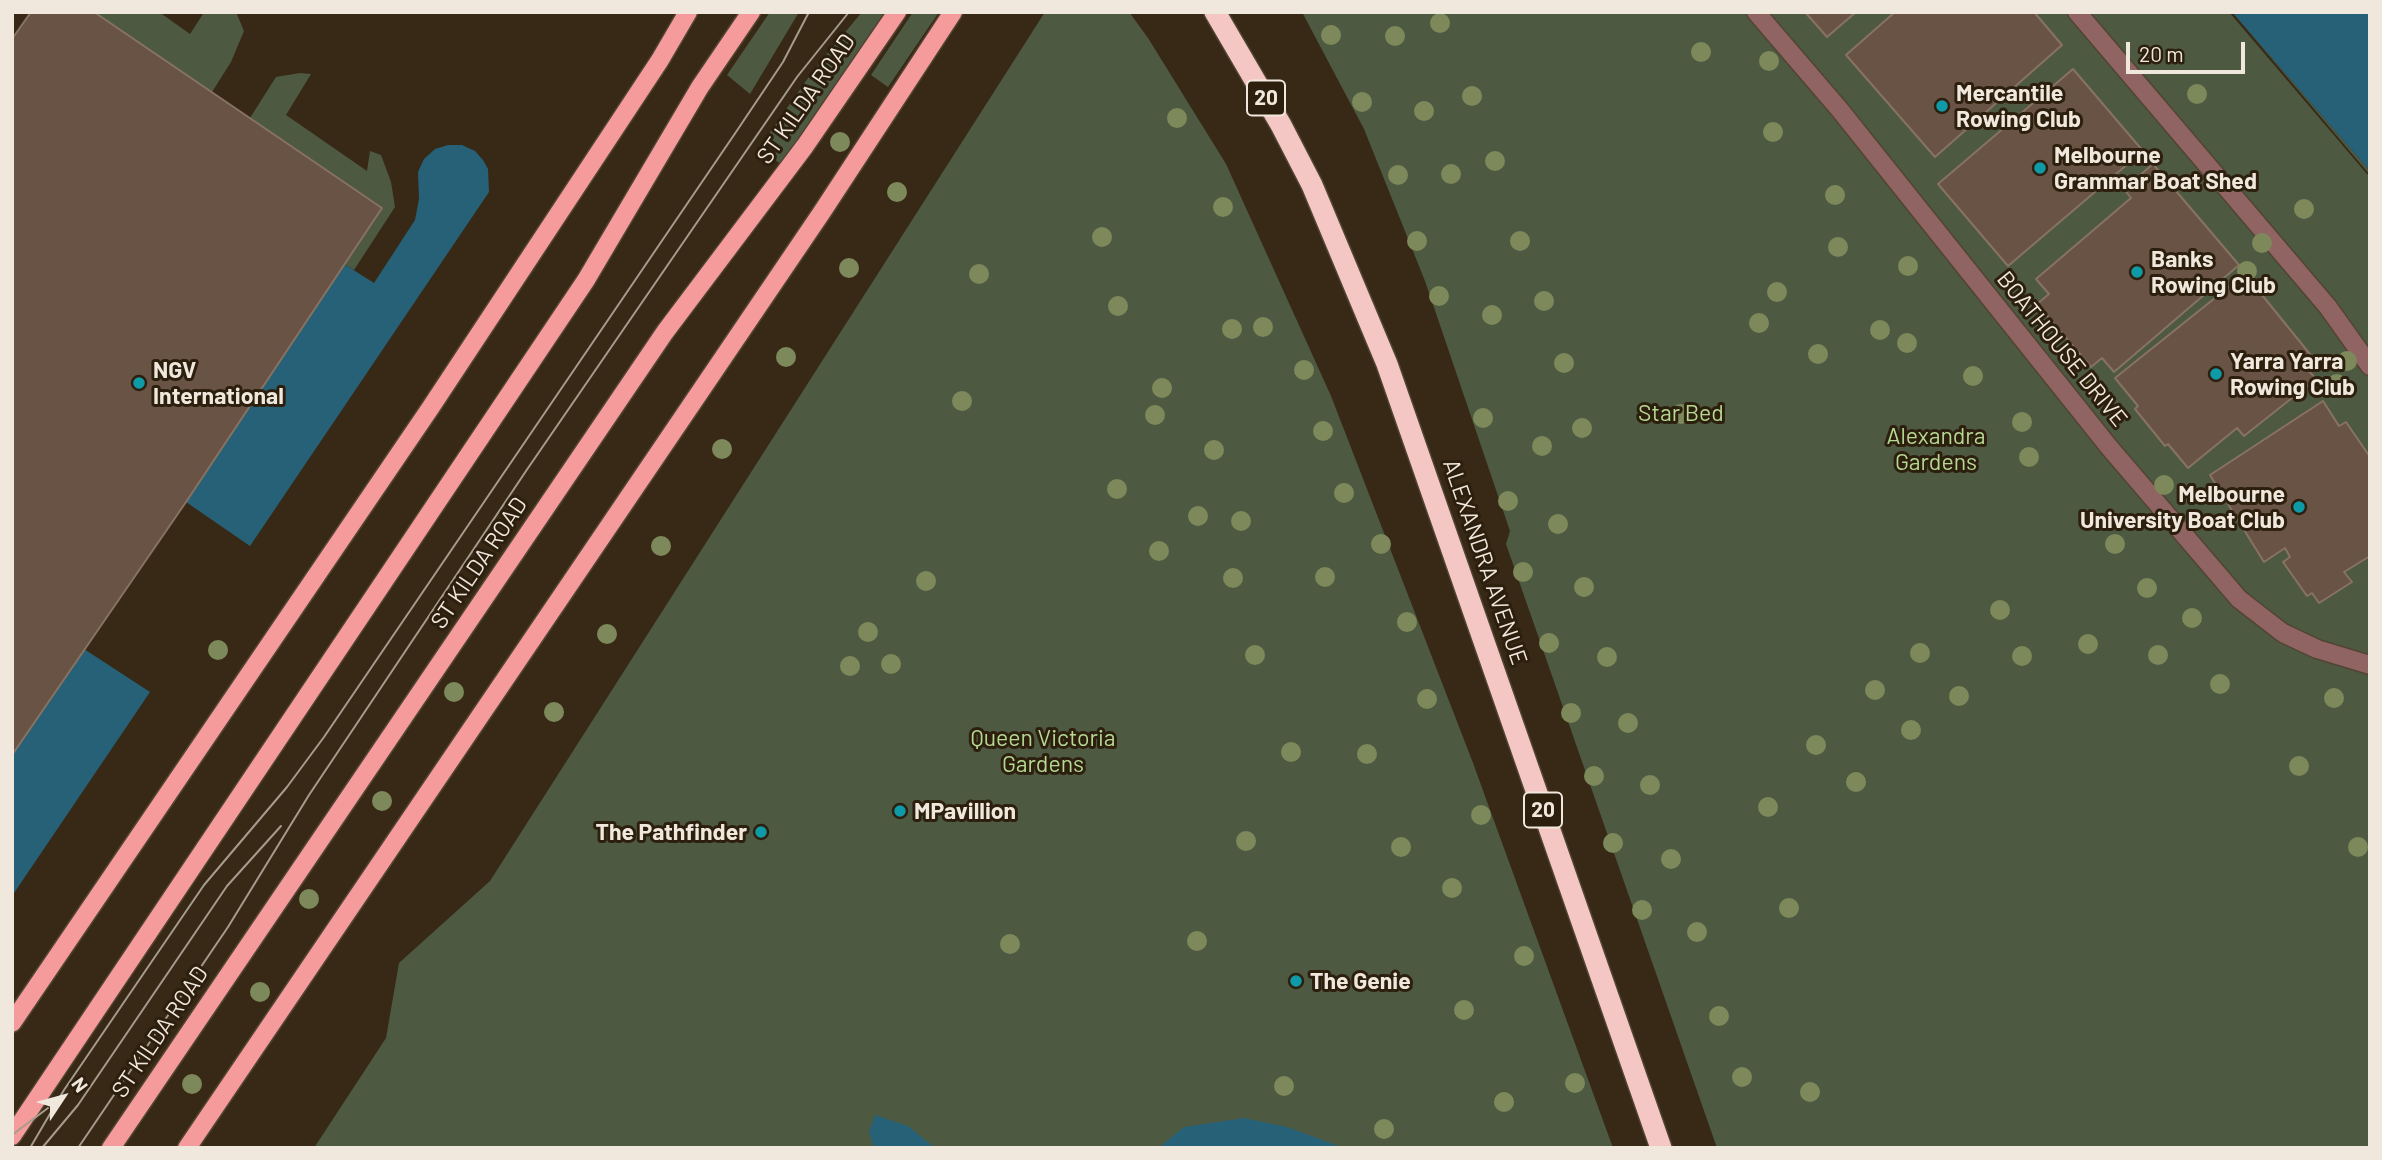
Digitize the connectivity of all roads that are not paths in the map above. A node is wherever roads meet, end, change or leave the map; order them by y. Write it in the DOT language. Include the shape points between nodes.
graph roads {
  1 [pos="688,12"];
  2 [pos="751,12"];
  3 [pos="897,12"];
  4 [pos="953,12"];
  5 [pos="1215,12"];
  6 [pos="1756,12"];
  7 [pos="2077,12"];
  8 [pos="2370,366"];
  9 [pos="2370,665"];
  10 [pos="12,1023"];
  11 [pos="12,1136"];
  12 [pos="111,1148"];
  13 [pos="187,1148"];
  14 [pos="1661,1148"];
  1 -- 10 [label="main road" via="424,418"];
  2 -- 11 [label="main road" via="700,88 586,280"];
  3 -- 12 [label="main road, ST KILDA ROAD" via="614,407"];
  4 -- 13 [label="main road"];
  5 -- 14 [label="highway, ALEXANDRA AVENUE / 20" via="1312,185 1387,364"];
  6 -- 9 [label="street, BOATHOUSE DRIVE" via="2109,447 2239,599 2283,633"];
  7 -- 8 [label="street" via="2328,307"];
}
